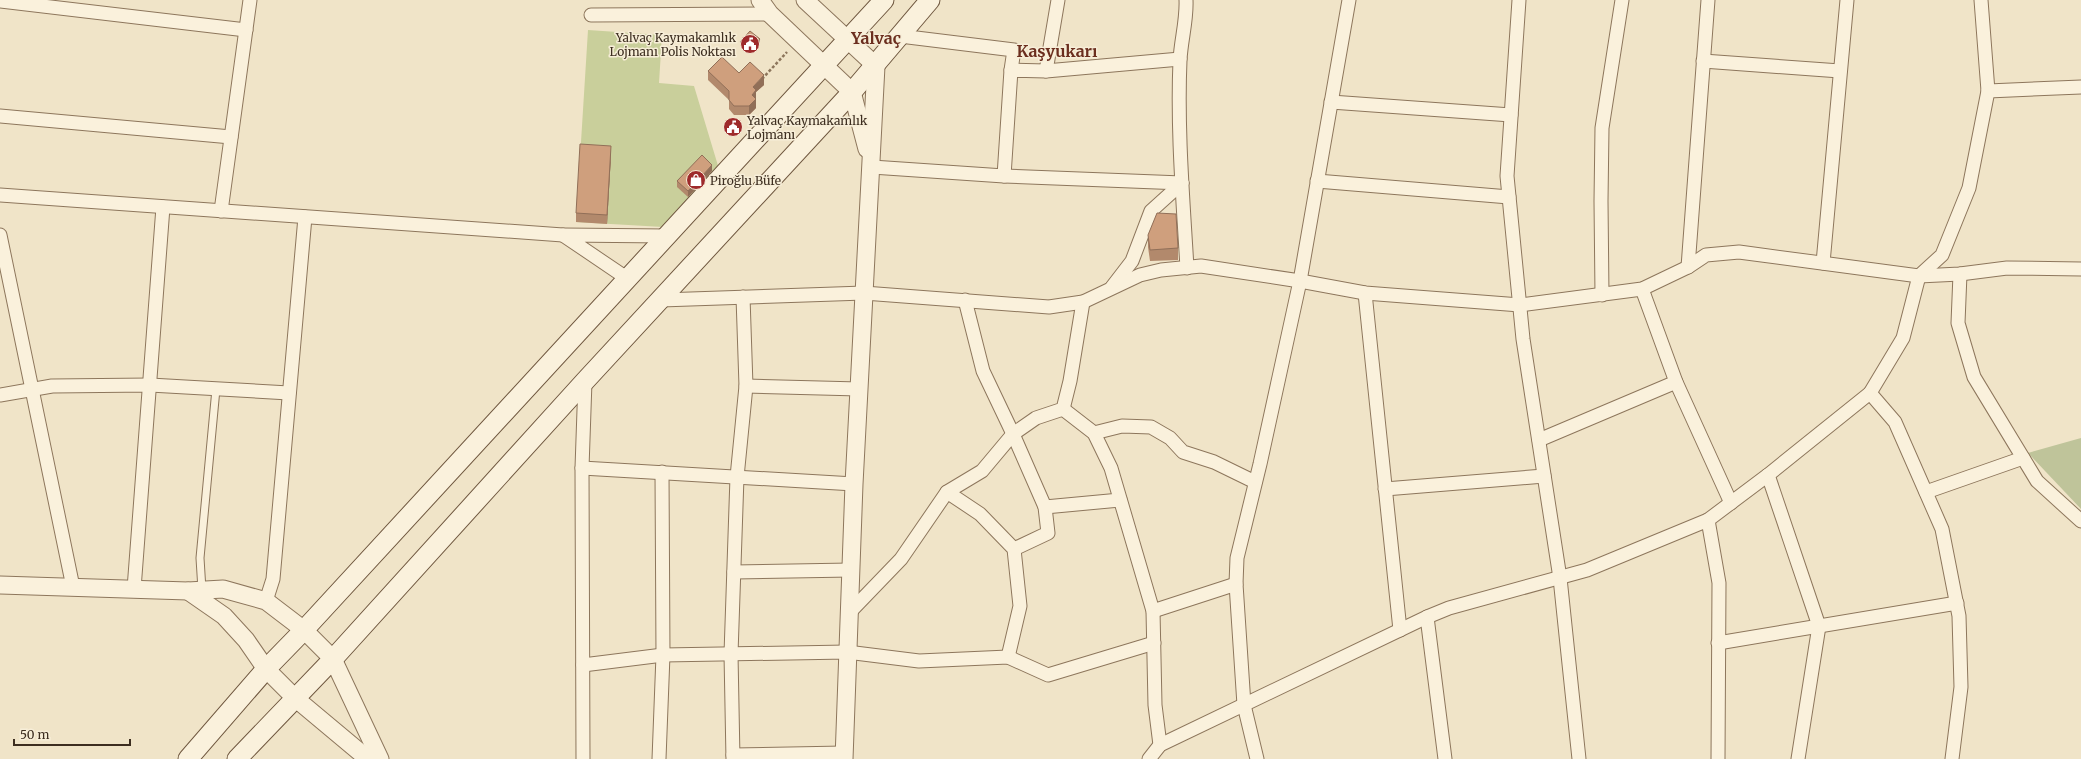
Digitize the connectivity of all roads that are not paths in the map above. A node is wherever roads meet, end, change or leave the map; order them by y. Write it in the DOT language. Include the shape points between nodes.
graph roads {
  1 [pos="250,0"];
  2 [pos="760,0"];
  3 [pos="805,0"];
  4 [pos="884,0"];
  5 [pos="930,0"];
  6 [pos="1058,0"];
  7 [pos="1349,0"];
  8 [pos="1519,0"];
  9 [pos="1622,0"];
  10 [pos="1708,0"];
  11 [pos="1846,0"];
  12 [pos="1981,0"];
  13 [pos="0,1"];
  14 [pos="1189,4"];
  15 [pos="78,5"];
  16 [pos="770,14"];
  17 [pos="591,15"];
  18 [pos="246,30"];
  19 [pos="900,36"];
  20 [pos="847,40"];
  21 [pos="1180,60"];
  22 [pos="1704,61"];
  23 [pos="823,66"];
  24 [pos="876,66"];
  25 [pos="1010,70"];
  26 [pos="1046,71"];
  27 [pos="1840,71"];
  28 [pos="2081,87"];
  29 [pos="1988,91"];
  30 [pos="852,92"];
  31 [pos="1331,102"];
  32 [pos="1511,115"];
  33 [pos="0,116"];
  34 [pos="232,137"];
  35 [pos="872,167"];
  36 [pos="1004,176"];
  37 [pos="1317,181"];
  38 [pos="1182,183"];
  39 [pos="0,195"];
  40 [pos="1509,197"];
  41 [pos="163,207"];
  42 [pos="221,211"];
  43 [pos="305,217"];
  44 [pos="0,235"];
  45 [pos="563,235"];
  46 [pos="667,236"];
  47 [pos="1824,263"];
  48 [pos="1688,267"];
  49 [pos="1187,268"];
  50 [pos="2081,269"];
  51 [pos="1960,274"];
  52 [pos="1919,276"];
  53 [pos="628,279"];
  54 [pos="1300,281"];
  55 [pos="1110,289"];
  56 [pos="1642,289"];
  57 [pos="864,293"];
  58 [pos="1365,293"];
  59 [pos="1602,295"];
  60 [pos="743,297"];
  61 [pos="661,300"];
  62 [pos="964,300"];
  63 [pos="1083,302"];
  64 [pos="1520,305"];
  65 [pos="585,381"];
  66 [pos="1676,382"];
  67 [pos="150,385"];
  68 [pos="746,386"];
  69 [pos="216,389"];
  70 [pos="859,389"];
  71 [pos="32,390"];
  72 [pos="289,393"];
  73 [pos="1870,393"];
  74 [pos="0,395"];
  75 [pos="1063,409"];
  76 [pos="1094,433"];
  77 [pos="1013,434"];
  78 [pos="1539,440"];
  79 [pos="2023,458"];
  80 [pos="582,468"];
  81 [pos="662,472"];
  82 [pos="1768,475"];
  83 [pos="1544,476"];
  84 [pos="737,477"];
  85 [pos="1255,482"];
  86 [pos="854,484"];
  87 [pos="1385,489"];
  88 [pos="947,492"];
  89 [pos="1926,492"];
  90 [pos="1120,500"];
  91 [pos="1731,503"];
  92 [pos="1045,508"];
  93 [pos="1708,520"];
  94 [pos="2081,521"];
  95 [pos="1014,549"];
  96 [pos="851,570"];
  97 [pos="734,572"];
  98 [pos="1560,578"];
  99 [pos="1236,584"];
  100 [pos="0,585"];
  101 [pos="73,587"];
  102 [pos="134,589"];
  103 [pos="195,590"];
  104 [pos="266,601"];
  105 [pos="1957,603"];
  106 [pos="1154,611"];
  107 [pos="849,613"];
  108 [pos="1427,617"];
  109 [pos="1819,626"];
  110 [pos="304,630"];
  111 [pos="1400,630"];
  112 [pos="1154,643"];
  113 [pos="1718,643"];
  114 [pos="847,652"];
  115 [pos="731,654"];
  116 [pos="664,655"];
  117 [pos="1008,657"];
  118 [pos="333,659"];
  119 [pos="583,665"];
  120 [pos="266,669"];
  121 [pos="295,698"];
  122 [pos="1244,705"];
  123 [pos="1160,745"];
  124 [pos="844,756"];
  125 [pos="734,757"];
  126 [pos="188,759"];
  127 [pos="237,759"];
  128 [pos="368,759"];
  129 [pos="380,759"];
  130 [pos="583,759"];
  131 [pos="659,759"];
  132 [pos="1149,759"];
  133 [pos="1257,759"];
  134 [pos="1445,759"];
  135 [pos="1579,759"];
  136 [pos="1718,759"];
  137 [pos="1798,759"];
  138 [pos="1952,759"];
  1 -- 18 [label="street"];
  2 -- 16 [label="street"];
  3 -- 20 [label="street"];
  4 -- 20 [label="main road"];
  5 -- 19 [label="main road"];
  6 -- 26 [label="street"];
  7 -- 31 [label="street"];
  8 -- 32 [label="street"];
  9 -- 59 [label="street" via="1602,128"];
  10 -- 22 [label="street"];
  11 -- 27 [label="street"];
  12 -- 29 [label="street"];
  13 -- 15 [label="street"];
  14 -- 21 [label="street"];
  15 -- 18 [label="street"];
  16 -- 17 [label="street"];
  16 -- 23 [label="street"];
  18 -- 34 [label="street"];
  19 -- 24 [label="main road"];
  19 -- 25 [label="street" via="1014,50"];
  20 -- 23 [label="main road"];
  20 -- 24 [label="street"];
  21 -- 26 [label="street"];
  21 -- 38 [label="street"];
  22 -- 27 [label="street"];
  22 -- 48 [label="street"];
  23 -- 30 [label="street"];
  23 -- 46 [label="main road"];
  24 -- 30 [label="main road"];
  24 -- 35 [label="street"];
  25 -- 26 [label="street"];
  25 -- 36 [label="street"];
  27 -- 47 [label="street"];
  28 -- 29 [label="street"];
  29 -- 52 [label="street" via="1969,188 1942,255"];
  30 -- 35 [label="street"];
  30 -- 61 [label="main road"];
  31 -- 32 [label="street"];
  31 -- 37 [label="street"];
  32 -- 40 [label="street" via="1507,176"];
  33 -- 34 [label="street"];
  34 -- 42 [label="street"];
  35 -- 36 [label="street"];
  35 -- 57 [label="street"];
  36 -- 38 [label="street"];
  37 -- 40 [label="street"];
  37 -- 54 [label="street"];
  38 -- 49 [label="street"];
  38 -- 55 [label="street" via="1151,211 1132,261"];
  39 -- 41 [label="street"];
  40 -- 64 [label="street"];
  41 -- 42 [label="street"];
  41 -- 67 [label="street"];
  42 -- 43 [label="street"];
  43 -- 45 [label="street"];
  43 -- 72 [label="street"];
  44 -- 71 [label="street"];
  45 -- 46 [label="street"];
  45 -- 53 [label="street"];
  46 -- 53 [label="main road"];
  47 -- 48 [label="street" via="1739,252 1706,255"];
  47 -- 52 [label="street"];
  48 -- 56 [label="street"];
  49 -- 54 [label="street" via="1201,266"];
  49 -- 55 [label="street" via="1140,275"];
  50 -- 51 [label="street" via="2007,268"];
  51 -- 52 [label="street"];
  51 -- 79 [label="street" via="1958,323 1974,377"];
  52 -- 73 [label="street" via="1903,338"];
  53 -- 110 [label="main road"];
  54 -- 58 [label="street"];
  54 -- 85 [label="street"];
  55 -- 63 [label="street"];
  56 -- 59 [label="street"];
  56 -- 66 [label="street"];
  57 -- 60 [label="street"];
  57 -- 62 [label="street"];
  57 -- 70 [label="street"];
  58 -- 64 [label="street"];
  58 -- 87 [label="street"];
  59 -- 64 [label="street"];
  60 -- 61 [label="street"];
  60 -- 68 [label="street"];
  61 -- 65 [label="main road"];
  62 -- 63 [label="street" via="1049,307"];
  62 -- 77 [label="street" via="983,371"];
  63 -- 75 [label="street"];
  64 -- 78 [label="street"];
  65 -- 80 [label="street"];
  65 -- 118 [label="main road"];
  66 -- 78 [label="street"];
  66 -- 91 [label="street"];
  67 -- 69 [label="street"];
  67 -- 71 [label="street" via="52,386"];
  67 -- 102 [label="street"];
  68 -- 70 [label="street"];
  68 -- 84 [label="street"];
  69 -- 72 [label="street"];
  69 -- 103 [label="lane"];
  70 -- 86 [label="street"];
  71 -- 74 [label="street"];
  71 -- 101 [label="street"];
  72 -- 104 [label="street" via="272,579"];
  73 -- 82 [label="street"];
  73 -- 89 [label="street" via="1895,422"];
  75 -- 76 [label="street"];
  75 -- 77 [label="street" via="1036,418"];
  76 -- 85 [label="street" via="1122,426 1152,427 1170,438 1183,452 1214,462"];
  76 -- 90 [label="street" via="1111,468"];
  77 -- 88 [label="street" via="982,471"];
  77 -- 92 [label="street"];
  78 -- 83 [label="street"];
  79 -- 89 [label="street"];
  79 -- 94 [label="street" via="2037,481"];
  80 -- 81 [label="street"];
  80 -- 119 [label="street"];
  81 -- 84 [label="street"];
  81 -- 116 [label="street"];
  82 -- 91 [label="street"];
  82 -- 109 [label="street"];
  83 -- 87 [label="street"];
  83 -- 98 [label="street"];
  84 -- 86 [label="street"];
  84 -- 97 [label="street"];
  85 -- 99 [label="street" via="1237,558"];
  86 -- 96 [label="street"];
  87 -- 111 [label="street"];
  88 -- 95 [label="street" via="980,514"];
  88 -- 107 [label="street" via="901,559"];
  89 -- 105 [label="street" via="1942,529"];
  90 -- 92 [label="street"];
  90 -- 106 [label="street"];
  91 -- 93 [label="street"];
  92 -- 95 [label="street" via="1048,533"];
  93 -- 98 [label="street" via="1587,570"];
  93 -- 113 [label="street" via="1719,583"];
  95 -- 117 [label="street" via="1020,606"];
  96 -- 97 [label="street"];
  96 -- 107 [label="street"];
  97 -- 115 [label="street"];
  98 -- 108 [label="street" via="1449,608"];
  98 -- 135 [label="street"];
  99 -- 106 [label="street"];
  99 -- 122 [label="street"];
  100 -- 101 [label="street"];
  101 -- 102 [label="street"];
  102 -- 103 [label="street"];
  103 -- 104 [label="street" via="223,589"];
  103 -- 120 [label="street" via="246,640"];
  104 -- 110 [label="street"];
  105 -- 109 [label="street"];
  105 -- 138 [label="street" via="1961,687"];
  106 -- 112 [label="street"];
  107 -- 114 [label="street"];
  108 -- 111 [label="street"];
  108 -- 134 [label="street"];
  109 -- 113 [label="street"];
  109 -- 137 [label="street"];
  110 -- 118 [label="street"];
  110 -- 120 [label="main road"];
  111 -- 122 [label="street"];
  112 -- 117 [label="street" via="1048,675"];
  112 -- 123 [label="street" via="1155,705"];
  113 -- 136 [label="street"];
  114 -- 115 [label="street"];
  114 -- 117 [label="street" via="919,661"];
  114 -- 124 [label="street"];
  115 -- 116 [label="street"];
  115 -- 125 [label="street"];
  116 -- 119 [label="street"];
  116 -- 131 [label="street"];
  118 -- 121 [label="main road"];
  118 -- 129 [label="street"];
  119 -- 130 [label="street"];
  120 -- 121 [label="street"];
  120 -- 126 [label="main road"];
  121 -- 127 [label="main road"];
  121 -- 128 [label="street"];
  122 -- 123 [label="street"];
  122 -- 133 [label="street"];
  123 -- 132 [label="street"];
  124 -- 125 [label="street"];
}
